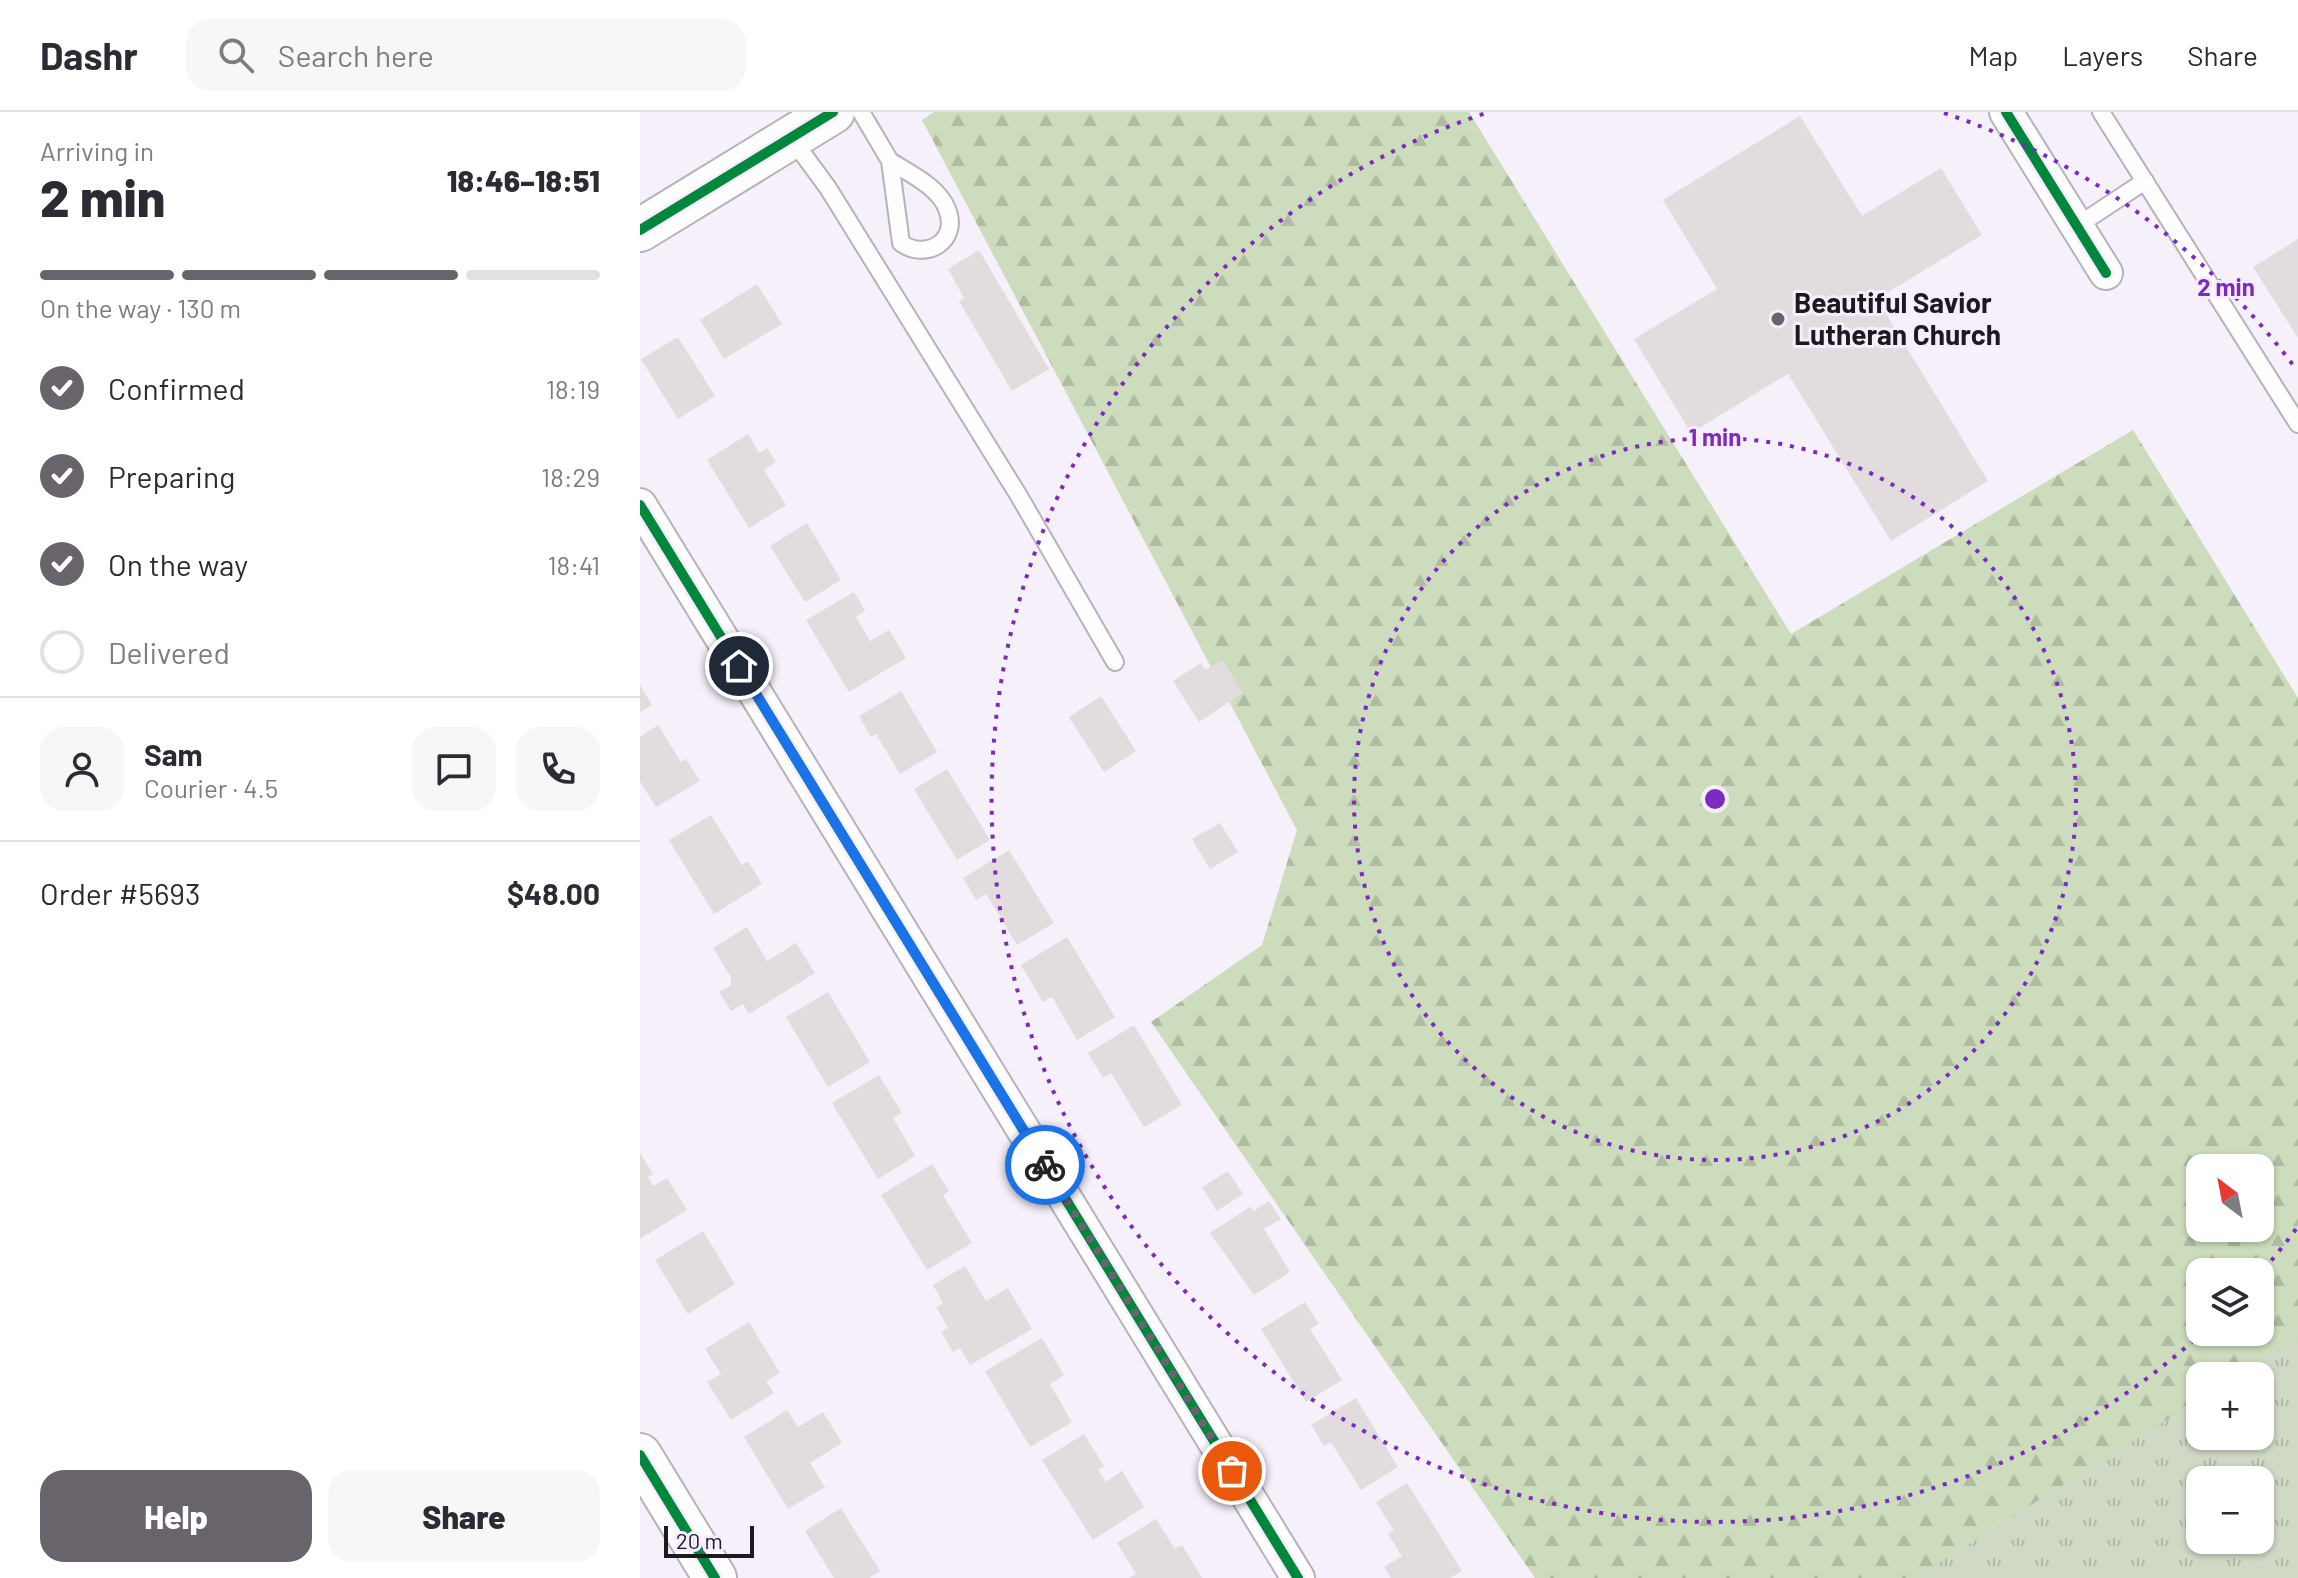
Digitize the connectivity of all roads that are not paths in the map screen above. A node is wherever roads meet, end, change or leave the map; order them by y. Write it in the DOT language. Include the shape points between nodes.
graph roads {
  1 [pos="861,112"];
  2 [pos="2006,112"];
  3 [pos="2101,112"];
  4 [pos="814,121"];
  5 [pos="890,161"];
  6 [pos="2145,181"];
  7 [pos="2077,226"];
  8 [pos="640,230"];
  9 [pos="2106,273"];
  10 [pos="2298,424"];
  11 [pos="640,505"];
  12 [pos="1115,662"];
  13 [pos="640,1455"];
  14 [pos="715,1578"];
  15 [pos="1298,1578"];
  1 -- 5 [label="lane"];
  2 -- 7 [label="street"];
  3 -- 6 [label="lane"];
  4 -- 8 [label="street"];
  4 -- 12 [label="lane" via="828,188"];
  5 -- 5 [label="lane" via="901,243 912,251 928,252 943,243 950,227 947,208 926,183"];
  6 -- 7 [label="lane"];
  6 -- 10 [label="lane"];
  7 -- 9 [label="street"];
  11 -- 15 [label="street"];
  13 -- 14 [label="street"];
}
